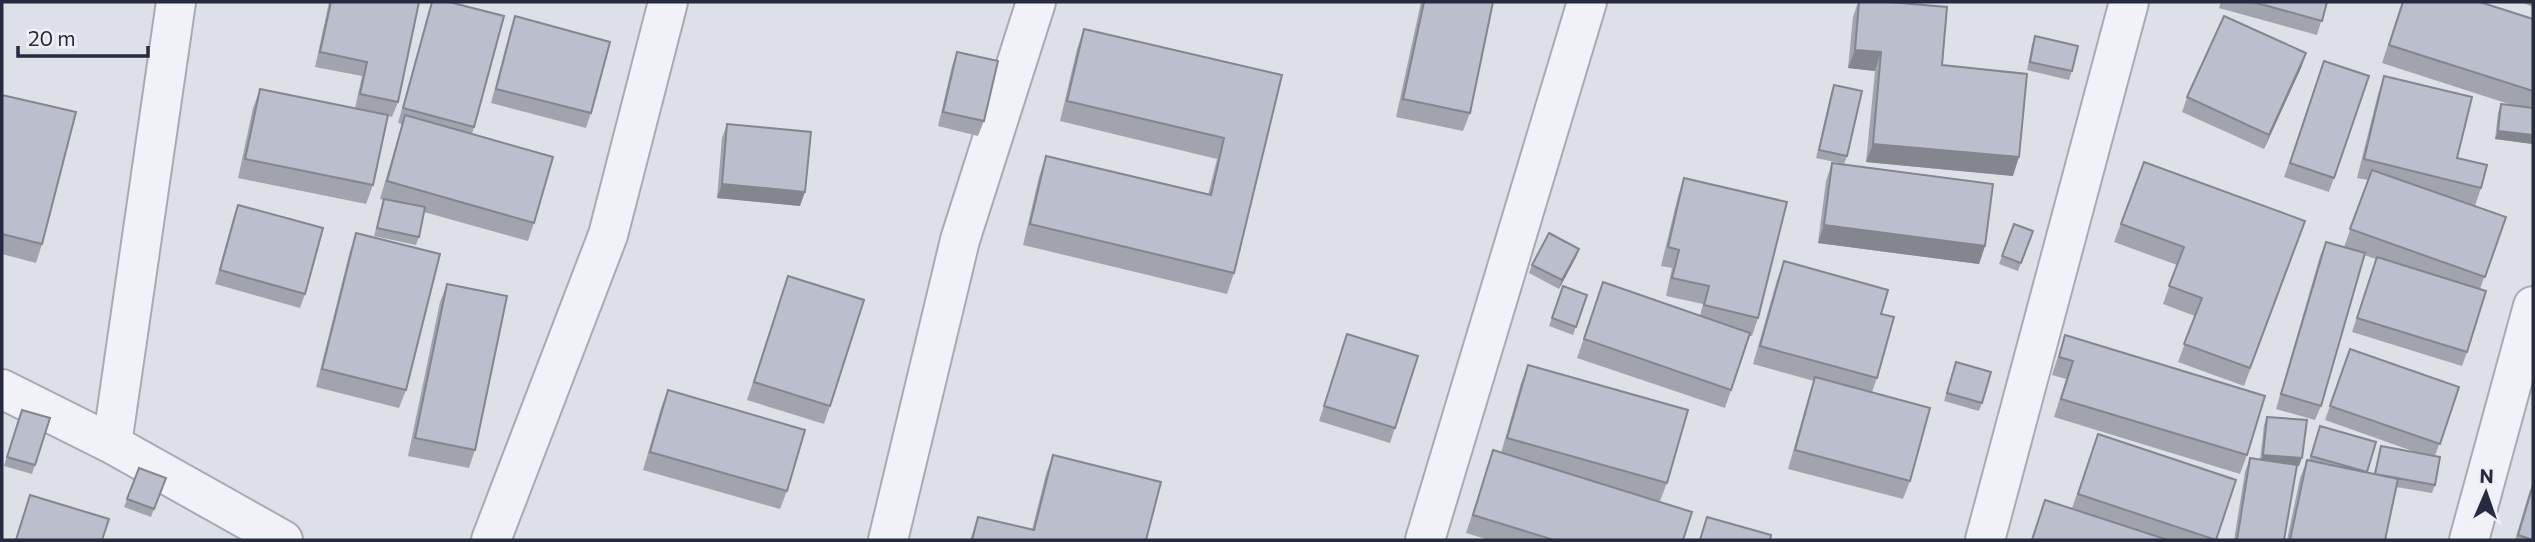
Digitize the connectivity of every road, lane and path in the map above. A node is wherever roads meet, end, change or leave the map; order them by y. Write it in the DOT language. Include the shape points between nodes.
graph roads {
  1 [pos="176,2"];
  2 [pos="668,2"];
  3 [pos="1036,2"];
  4 [pos="1587,2"];
  5 [pos="2129,2"];
  6 [pos="2533,306"];
  7 [pos="2,389"];
  8 [pos="113,444"];
  9 [pos="283,540"];
  10 [pos="491,540"];
  11 [pos="888,540"];
  12 [pos="1424,540"];
  13 [pos="1985,540"];
  14 [pos="2469,540"];
  1 -- 8 [label="street"];
  2 -- 10 [label="street" via="608,235"];
  3 -- 11 [label="street" via="960,240"];
  4 -- 12 [label="street"];
  5 -- 13 [label="street"];
  6 -- 14 [label="street"];
  7 -- 8 [label="street"];
  8 -- 9 [label="street"];
}
